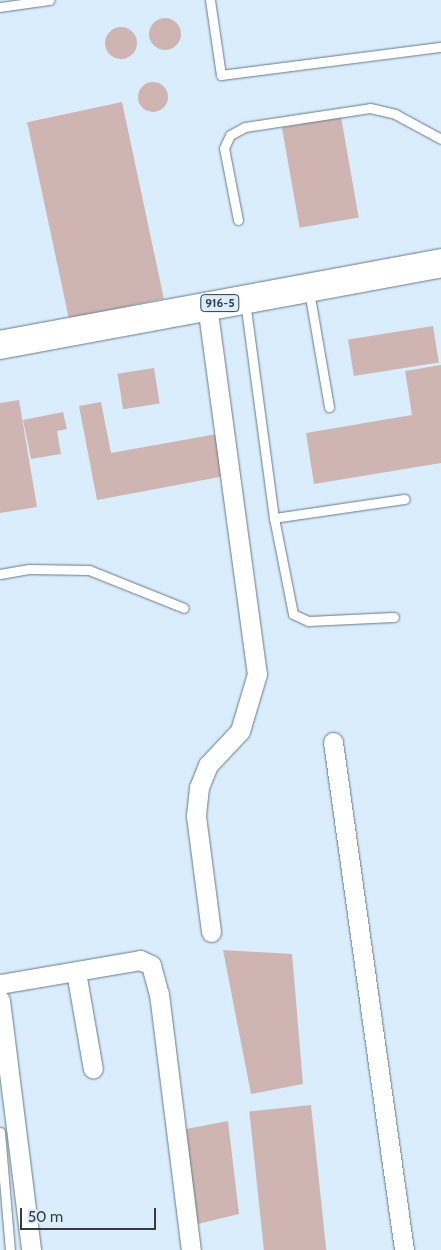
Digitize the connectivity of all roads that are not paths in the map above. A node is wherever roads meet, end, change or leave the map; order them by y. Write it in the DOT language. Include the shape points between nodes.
graph roads {
  1 [pos="50,0"];
  2 [pos="210,0"];
  3 [pos="0,7"];
  4 [pos="441,48"];
  5 [pos="441,139"];
  6 [pos="238,220"];
  7 [pos="441,263"];
  8 [pos="308,287"];
  9 [pos="244,298"];
  10 [pos="207,305"];
  11 [pos="0,346"];
  12 [pos="329,407"];
  13 [pos="405,499"];
  14 [pos="274,518"];
  15 [pos="0,574"];
  16 [pos="184,608"];
  17 [pos="394,617"];
  18 [pos="332,742"];
  19 [pos="211,932"];
  20 [pos="76,972"];
  21 [pos="0,984"];
  22 [pos="0,1000"];
  23 [pos="94,1069"];
  24 [pos="0,1132"];
  25 [pos="10,1250"];
  26 [pos="31,1250"];
  27 [pos="191,1250"];
  28 [pos="404,1250"];
  1 -- 3 [label="lane"];
  2 -- 4 [label="lane" via="221,75"];
  5 -- 6 [label="lane" via="394,114 370,108 245,127 230,134 224,148"];
  7 -- 8 [label="main road, 916-5"];
  8 -- 9 [label="main road, 916-5"];
  8 -- 12 [label="lane"];
  9 -- 10 [label="main road, 916-5"];
  9 -- 14 [label="lane"];
  10 -- 11 [label="main road, 916-5"];
  10 -- 19 [label="street" via="257,674 240,731 208,764 199,787 196,816"];
  13 -- 14 [label="lane"];
  14 -- 17 [label="lane" via="293,614 308,621"];
  15 -- 16 [label="lane" via="29,569 89,570"];
  18 -- 28 [label="street"];
  20 -- 21 [label="street"];
  20 -- 23 [label="street"];
  20 -- 27 [label="street" via="140,960 151,965 155,974"];
  22 -- 26 [label="street"];
  24 -- 25 [label="lane" via="6,1163"];
}
